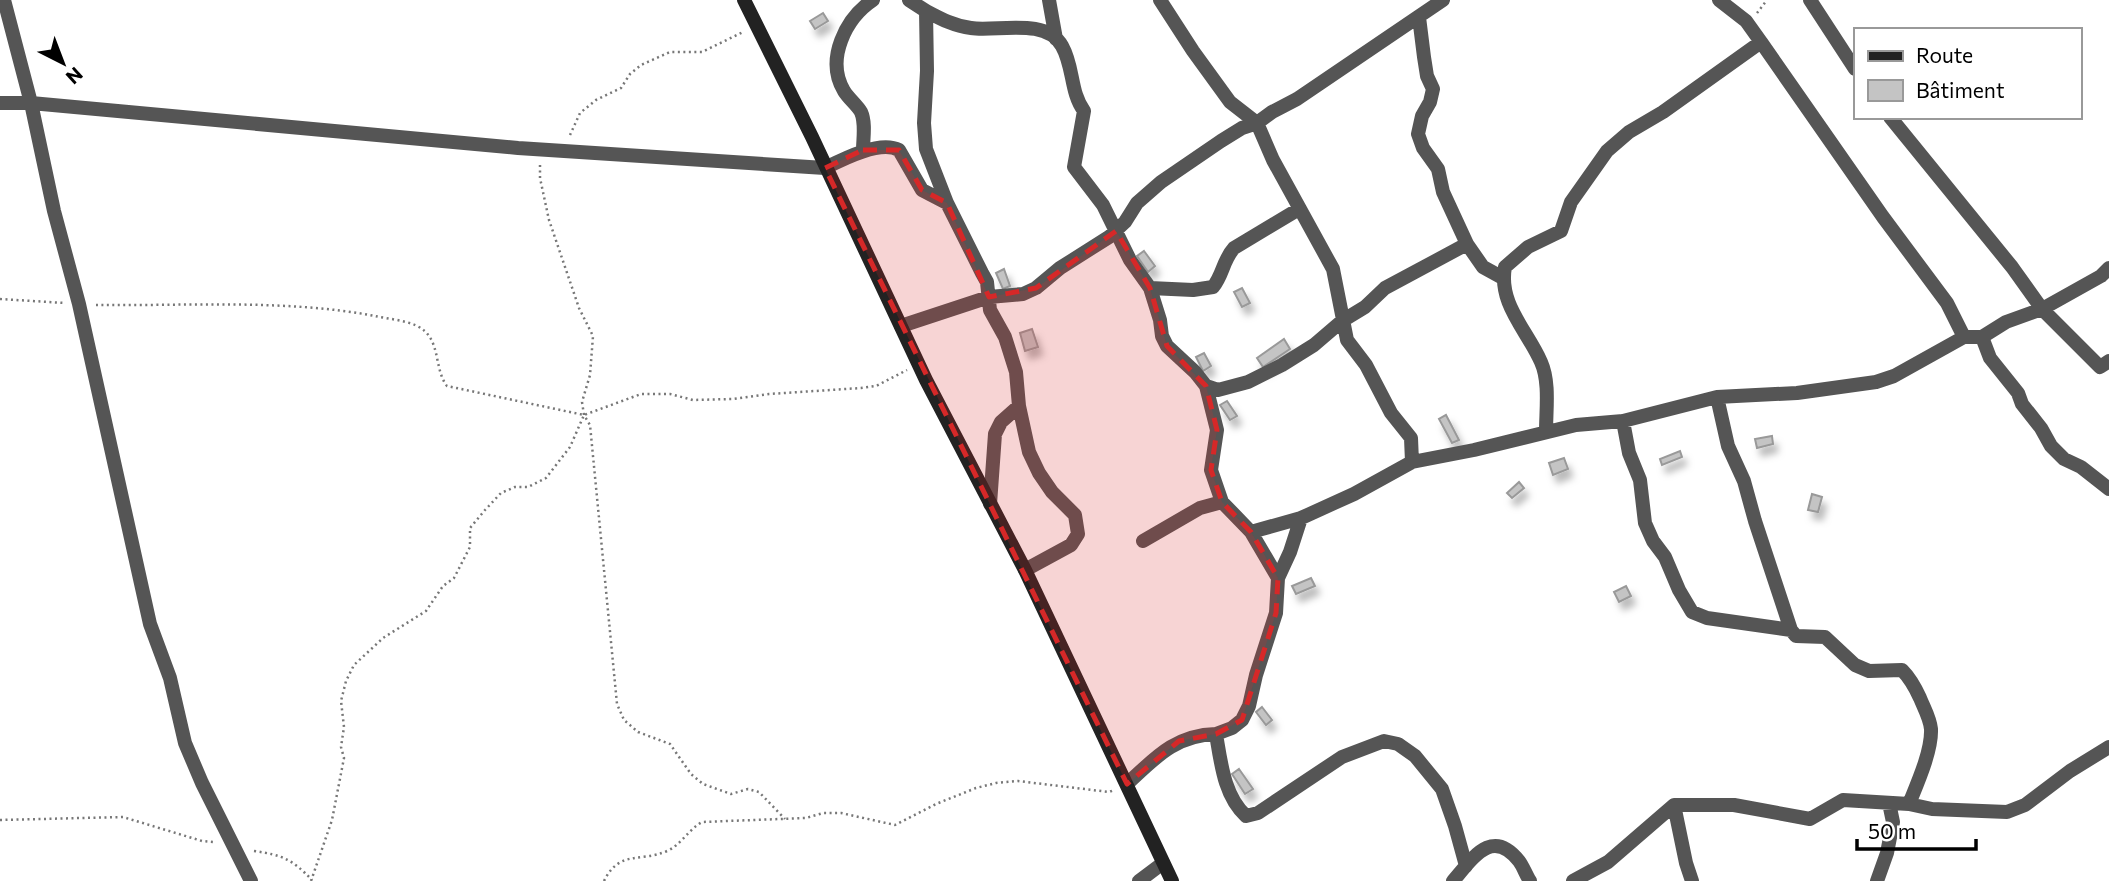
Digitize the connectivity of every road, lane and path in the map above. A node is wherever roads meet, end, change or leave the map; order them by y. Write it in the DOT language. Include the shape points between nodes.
graph roads {
  1 [pos="4,0"];
  2 [pos="744,0"];
  3 [pos="873,0"];
  4 [pos="909,0"];
  5 [pos="1049,0"];
  6 [pos="1160,0"];
  7 [pos="1443,0"];
  8 [pos="1719,0"];
  9 [pos="1810,0"];
  10 [pos="926,11"];
  11 [pos="1419,17"];
  12 [pos="756,26"];
  13 [pos="1056,39"];
  14 [pos="1761,42"];
  15 [pos="1854,67"];
  16 [pos="0,103"];
  17 [pos="31,103"];
  18 [pos="1892,119"];
  19 [pos="1257,123"];
  20 [pos="570,135"];
  21 [pos="547,150"];
  22 [pos="863,150"];
  23 [pos="825,168"];
  24 [pos="947,202"];
  25 [pos="1299,209"];
  26 [pos="1116,231"];
  27 [pos="1467,244"];
  28 [pos="2106,276"];
  29 [pos="1503,278"];
  30 [pos="1150,288"];
  31 [pos="989,297"];
  32 [pos="0,299"];
  33 [pos="79,304"];
  34 [pos="2042,309"];
  35 [pos="1342,321"];
  36 [pos="901,326"];
  37 [pos="1964,337"];
  38 [pos="1982,337"];
  39 [pos="2109,361"];
  40 [pos="919,364"];
  41 [pos="1206,386"];
  42 [pos="1717,397"];
  43 [pos="1019,407"];
  44 [pos="584,415"];
  45 [pos="1623,421"];
  46 [pos="1546,432"];
  47 [pos="1412,462"];
  48 [pos="2109,489"];
  49 [pos="1222,502"];
  50 [pos="990,504"];
  51 [pos="1301,518"];
  52 [pos="1251,532"];
  53 [pos="1143,541"];
  54 [pos="1025,570"];
  55 [pos="1278,578"];
  56 [pos="1791,630"];
  57 [pos="1216,734"];
  58 [pos="2109,747"];
  59 [pos="1127,784"];
  60 [pos="1889,803"];
  61 [pos="1909,804"];
  62 [pos="1674,805"];
  63 [pos="785,819"];
  64 [pos="0,820"];
  65 [pos="234,845"];
  66 [pos="1163,863"];
  67 [pos="1466,866"];
  68 [pos="251,881"];
  69 [pos="312,881"];
  70 [pos="604,881"];
  71 [pos="1139,881"];
  72 [pos="1172,881"];
  73 [pos="1453,881"];
  74 [pos="1530,881"];
  75 [pos="1573,881"];
  76 [pos="1692,881"];
  77 [pos="1877,881"];
  1 -- 17 [label="street"];
  2 -- 12 [label="main road"];
  3 -- 22 [label="street" via="848,24 837,53 843,89 862,114"];
  4 -- 10 [label="street"];
  5 -- 13 [label="street"];
  6 -- 19 [label="street" via="1230,102"];
  7 -- 11 [label="street"];
  8 -- 14 [label="street" via="1746,21"];
  9 -- 15 [label="street"];
  10 -- 13 [label="street" via="953,25 1023,27"];
  10 -- 24 [label="street" via="926,149"];
  11 -- 19 [label="street"];
  11 -- 27 [label="street" via="1433,89 1418,134 1438,169"];
  12 -- 20 [label="path" via="702,52 670,52 641,65 621,88 580,113"];
  12 -- 23 [label="main road"];
  13 -- 26 [label="street" via="1084,111 1074,167"];
  14 -- 29 [label="street" via="1606,151 1571,202 1561,231 1515,256 1505,267"];
  14 -- 37 [label="street" via="1947,303"];
  16 -- 17 [label="street"];
  17 -- 21 [label="street"];
  17 -- 33 [label="street"];
  18 -- 34 [label="street"];
  19 -- 25 [label="street"];
  19 -- 26 [label="street" via="1221,141 1161,183 1137,203"];
  21 -- 23 [label="street"];
  21 -- 44 [label="path" via="540,160 540,178 549,220 593,336"];
  22 -- 23 [label="street"];
  22 -- 24 [label="street" via="899,150 922,190"];
  23 -- 36 [label="main road"];
  24 -- 31 [label="street"];
  25 -- 30 [label="street" via="1234,248 1213,287"];
  25 -- 35 [label="street" via="1333,269"];
  26 -- 30 [label="street"];
  26 -- 31 [label="street" via="1036,288"];
  27 -- 29 [label="street" via="1483,267"];
  27 -- 35 [label="street" via="1385,288"];
  28 -- 34 [label="street"];
  29 -- 46 [label="street" via="1511,309 1546,376"];
  30 -- 41 [label="street" via="1167,346"];
  31 -- 36 [label="street"];
  31 -- 43 [label="street" via="1016,372"];
  32 -- 33 [label="path"];
  33 -- 44 [label="path" via="333,308 397,321 418,327 431,341 447,386"];
  33 -- 65 [label="street" via="150,624 170,678 185,743"];
  34 -- 38 [label="street"];
  34 -- 39 [label="street" via="2099,367"];
  35 -- 41 [label="street" via="1314,345 1248,382 1218,390"];
  35 -- 47 [label="street" via="1347,341 1411,438"];
  36 -- 40 [label="main road"];
  37 -- 38 [label="street"];
  37 -- 42 [label="street" via="1876,382 1797,393"];
  38 -- 48 [label="street" via="1990,358 2052,446"];
  40 -- 44 [label="path" via="876,386 733,399 641,394"];
  40 -- 50 [label="main road"];
  41 -- 49 [label="street" via="1217,430 1211,470"];
  42 -- 45 [label="street"];
  42 -- 56 [label="street" via="1728,446 1744,481"];
  43 -- 50 [label="street" via="995,434"];
  43 -- 54 [label="street" via="1038,473 1075,514 1078,534 1071,545"];
  44 -- 63 [label="path" via="590,425 617,704 624,720 638,732 670,744 703,784 730,794 748,789 760,792"];
  44 -- 69 [label="path" via="570,447 546,478 501,493 470,528 470,548 454,578 426,611 383,638 355,665 341,701 344,758 332,820"];
  45 -- 46 [label="street"];
  45 -- 56 [label="street" via="1640,480 1645,523 1692,612"];
  46 -- 47 [label="street"];
  47 -- 51 [label="street"];
  49 -- 52 [label="street"];
  49 -- 53 [label="street" via="1200,508"];
  50 -- 54 [label="main road"];
  51 -- 52 [label="street"];
  51 -- 55 [label="street"];
  52 -- 55 [label="street"];
  54 -- 59 [label="main road"];
  55 -- 57 [label="street" via="1276,613 1249,706 1242,720"];
  56 -- 61 [label="street" via="1797,636 1825,638 1855,665 1869,671 1902,670 1910,678 1931,730"];
  57 -- 59 [label="street" via="1179,741"];
  57 -- 67 [label="street" via="1224,777 1236,806 1246,816 1258,813 1342,757 1384,741 1398,744 1415,756 1442,789"];
  58 -- 61 [label="street" via="2025,804 2007,811"];
  59 -- 63 [label="path" via="1109,792 1018,781 996,783 946,800 895,825 841,813"];
  59 -- 66 [label="main road"];
  60 -- 61 [label="street"];
  60 -- 62 [label="street" via="1843,800 1810,820 1734,805"];
  60 -- 77 [label="street" via="1893,822"];
  62 -- 75 [label="street" via="1608,862"];
  62 -- 76 [label="street"];
  63 -- 70 [label="path" via="702,822 669,850 620,861"];
  64 -- 65 [label="path" via="123,817 202,841"];
  65 -- 68 [label="street"];
  65 -- 69 [label="path" via="279,854 298,865"];
  66 -- 71 [label="street"];
  66 -- 72 [label="main road"];
  67 -- 73 [label="street"];
  67 -- 74 [label="street" via="1491,845 1502,846 1521,863"];
}
